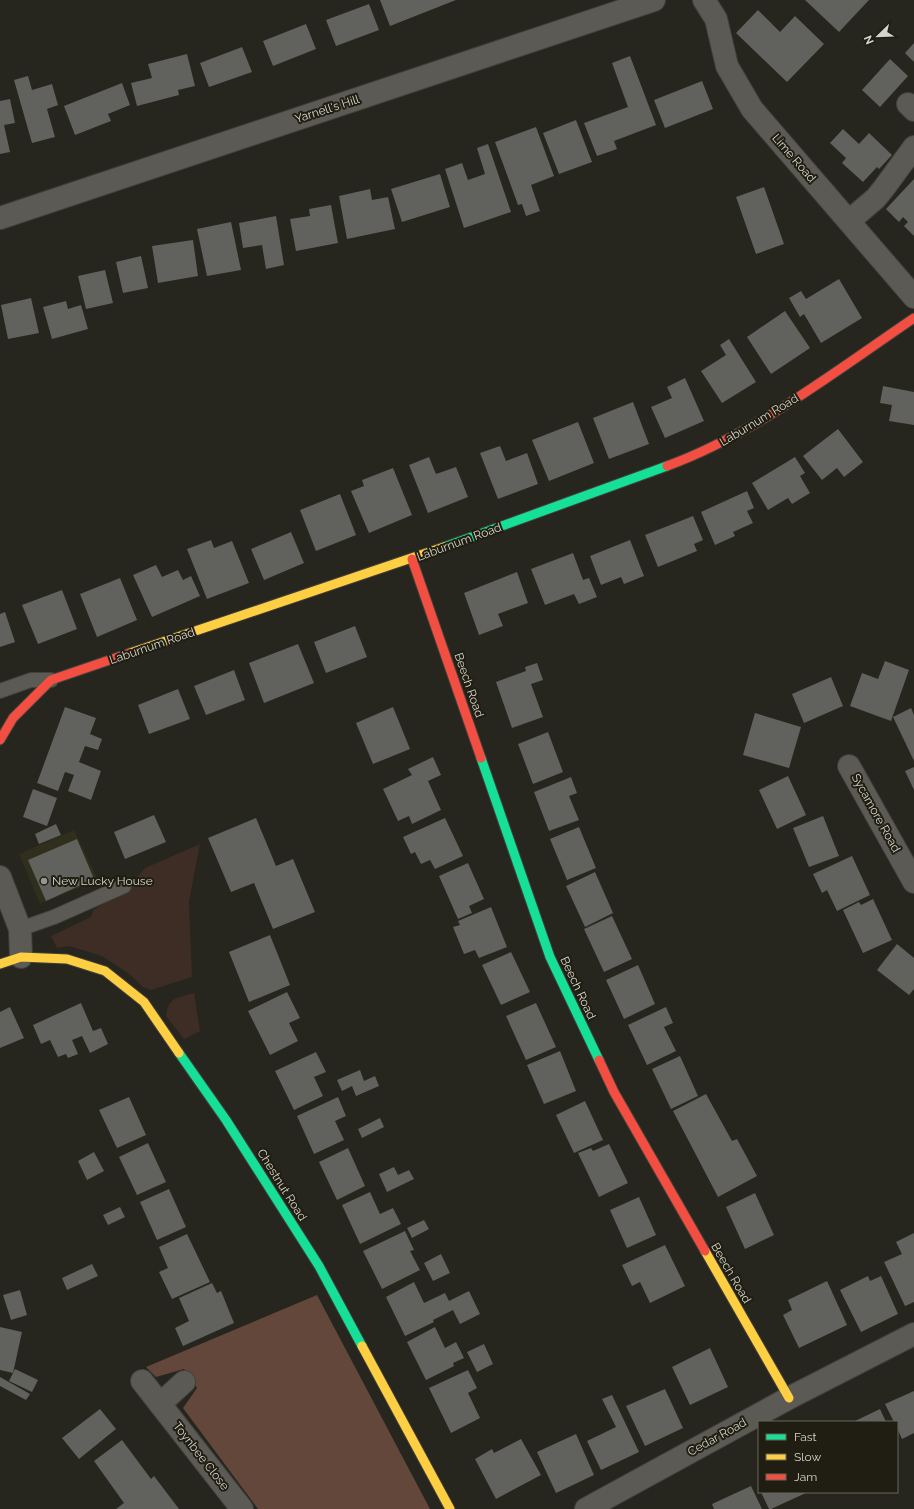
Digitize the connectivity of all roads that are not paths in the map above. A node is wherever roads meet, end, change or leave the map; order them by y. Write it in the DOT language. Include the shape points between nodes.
graph roads {
  1 [pos="654,0"];
  2 [pos="704,0"];
  3 [pos="914,147"];
  4 [pos="0,218"];
  5 [pos="848,221"];
  6 [pos="914,297"];
  7 [pos="914,318"];
  8 [pos="412,559"];
  9 [pos="51,680"];
  10 [pos="0,691"];
  11 [pos="0,740"];
  12 [pos="849,766"];
  13 [pos="0,877"];
  14 [pos="914,882"];
  15 [pos="124,886"];
  16 [pos="20,929"];
  17 [pos="21,957"];
  18 [pos="0,964"];
  19 [pos="914,1334"];
  20 [pos="142,1381"];
  21 [pos="184,1382"];
  22 [pos="789,1398"];
  23 [pos="160,1404"];
  24 [pos="242,1509"];
  25 [pos="450,1509"];
  26 [pos="586,1509"];
  1 -- 4 [label="street, Yarnell's Hill"];
  2 -- 5 [label="street, Lime Road" via="716,19 727,66 752,109"];
  3 -- 5 [label="street" via="876,198"];
  5 -- 6 [label="street, Lime Road"];
  7 -- 8 [label="street, Laburnum Road" via="784,406 726,440 676,463"];
  8 -- 9 [label="street, Laburnum Road"];
  8 -- 22 [label="street, Beech Road" via="550,957 614,1092"];
  9 -- 10 [label="lane" via="31,680"];
  9 -- 11 [label="street, Laburnum Road" via="13,718"];
  12 -- 14 [label="street, Sycamore Road"];
  13 -- 16 [label="street"];
  15 -- 16 [label="lane"];
  16 -- 17 [label="street"];
  17 -- 18 [label="street"];
  17 -- 25 [label="street, Chestnut Road" via="67,959 105,971 144,1002 226,1120 319,1266"];
  19 -- 22 [label="street, Cedar Road"];
  20 -- 23 [label="street, Toynbee Close"];
  21 -- 23 [label="street"];
  22 -- 26 [label="street, Cedar Road"];
  23 -- 24 [label="street, Toynbee Close"];
}
